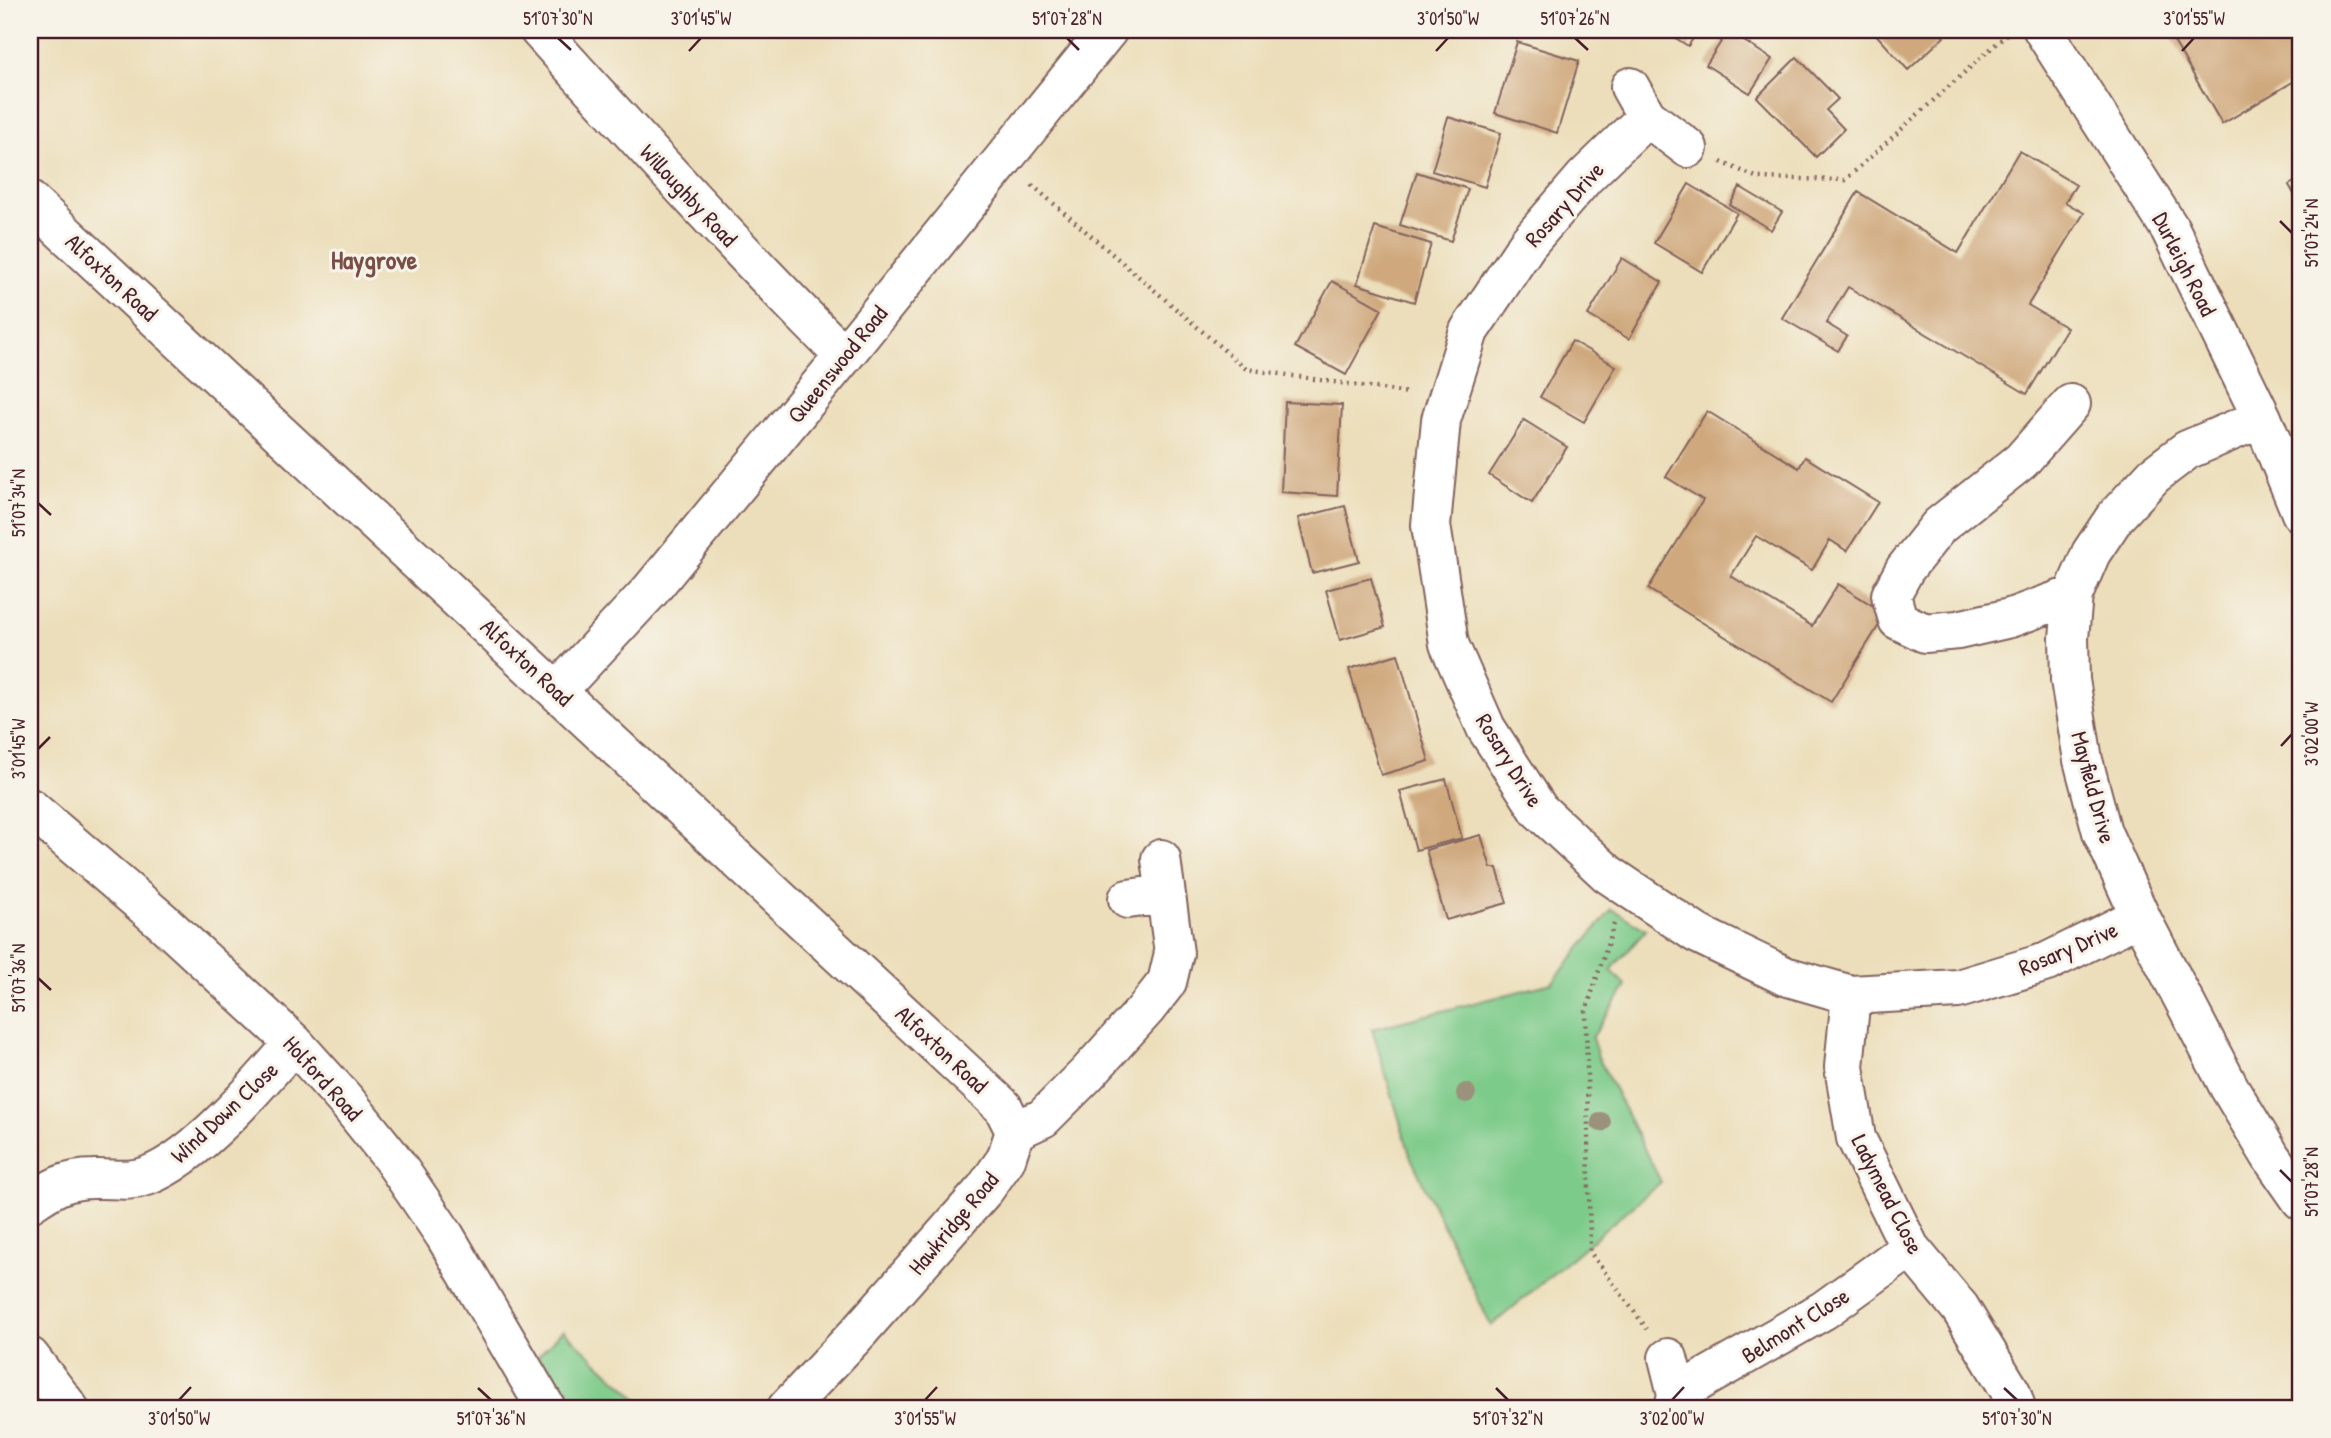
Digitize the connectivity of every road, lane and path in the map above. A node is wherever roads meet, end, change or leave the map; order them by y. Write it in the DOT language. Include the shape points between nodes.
graph roads {
  1 [pos="539,30"];
  2 [pos="1108,30"];
  3 [pos="2012,30"];
  4 [pos="2043,30"];
  5 [pos="1688,148"];
  6 [pos="1003,159"];
  7 [pos="30,201"];
  8 [pos="844,356"];
  9 [pos="1447,399"];
  10 [pos="2071,404"];
  11 [pos="2262,418"];
  12 [pos="2301,513"];
  13 [pos="2073,595"];
  14 [pos="558,690"];
  15 [pos="30,808"];
  16 [pos="1151,884"];
  17 [pos="1627,887"];
  18 [pos="2140,916"];
  19 [pos="1851,995"];
  20 [pos="294,1042"];
  21 [pos="1015,1131"];
  22 [pos="2301,1200"];
  23 [pos="30,1203"];
  24 [pos="1910,1248"];
  25 [pos="30,1357"];
  26 [pos="1673,1387"];
  27 [pos="69,1408"];
  28 [pos="546,1408"];
  29 [pos="787,1408"];
  30 [pos="2016,1408"];
  1 -- 8 [label="street, Willoughby Road" via="722,231"];
  2 -- 6 [label="street, Queenswood Road"];
  3 -- 5 [label="path" via="1845,180 1758,178"];
  4 -- 11 [label="street, Durleigh Road" via="2170,229"];
  5 -- 9 [label="street, Rosary Drive" via="1639,102 1585,177 1528,243 1469,331"];
  6 -- 8 [label="street, Queenswood Road"];
  6 -- 9 [label="path" via="1246,369"];
  7 -- 14 [label="street, Alfoxton Road"];
  8 -- 14 [label="street, Queenswood Road" via="650,592"];
  9 -- 17 [label="street, Rosary Drive" via="1431,525 1449,643 1486,728 1539,810"];
  10 -- 13 [label="street" via="2021,461 1940,526 1905,569 1891,595 1898,620 1925,633 2010,618"];
  11 -- 12 [label="street, Durleigh Road"];
  11 -- 13 [label="street, Mayfield Drive" via="2187,450 2154,475 2115,516 2091,553"];
  13 -- 18 [label="street, Mayfield Drive" via="2070,680 2083,760 2102,832"];
  14 -- 21 [label="street, Alfoxton Road" via="1003,1107"];
  15 -- 20 [label="street, Holford Road"];
  16 -- 21 [label="street" via="1174,953 1167,982 1043,1118"];
  17 -- 19 [label="street, Rosary Drive" via="1696,933 1785,976"];
  17 -- 26 [label="path" via="1586,1011 1590,1252"];
  18 -- 19 [label="street, Rosary Drive" via="2048,962 1958,989"];
  18 -- 22 [label="street, Mayfield Drive" via="2229,1087"];
  19 -- 24 [label="street, Ladymead Close" via="1844,1067 1856,1138"];
  20 -- 23 [label="street, Wind Down Close" via="259,1084 169,1165 120,1181 59,1184"];
  20 -- 28 [label="street, Holford Road" via="391,1157 445,1236"];
  21 -- 29 [label="street, Hawkridge Road" via="1006,1159 985,1189"];
  24 -- 26 [label="street, Belmont Close" via="1824,1310"];
  24 -- 30 [label="street, Ladymead Close" via="1960,1308"];
  25 -- 27 [label="street"];
}
